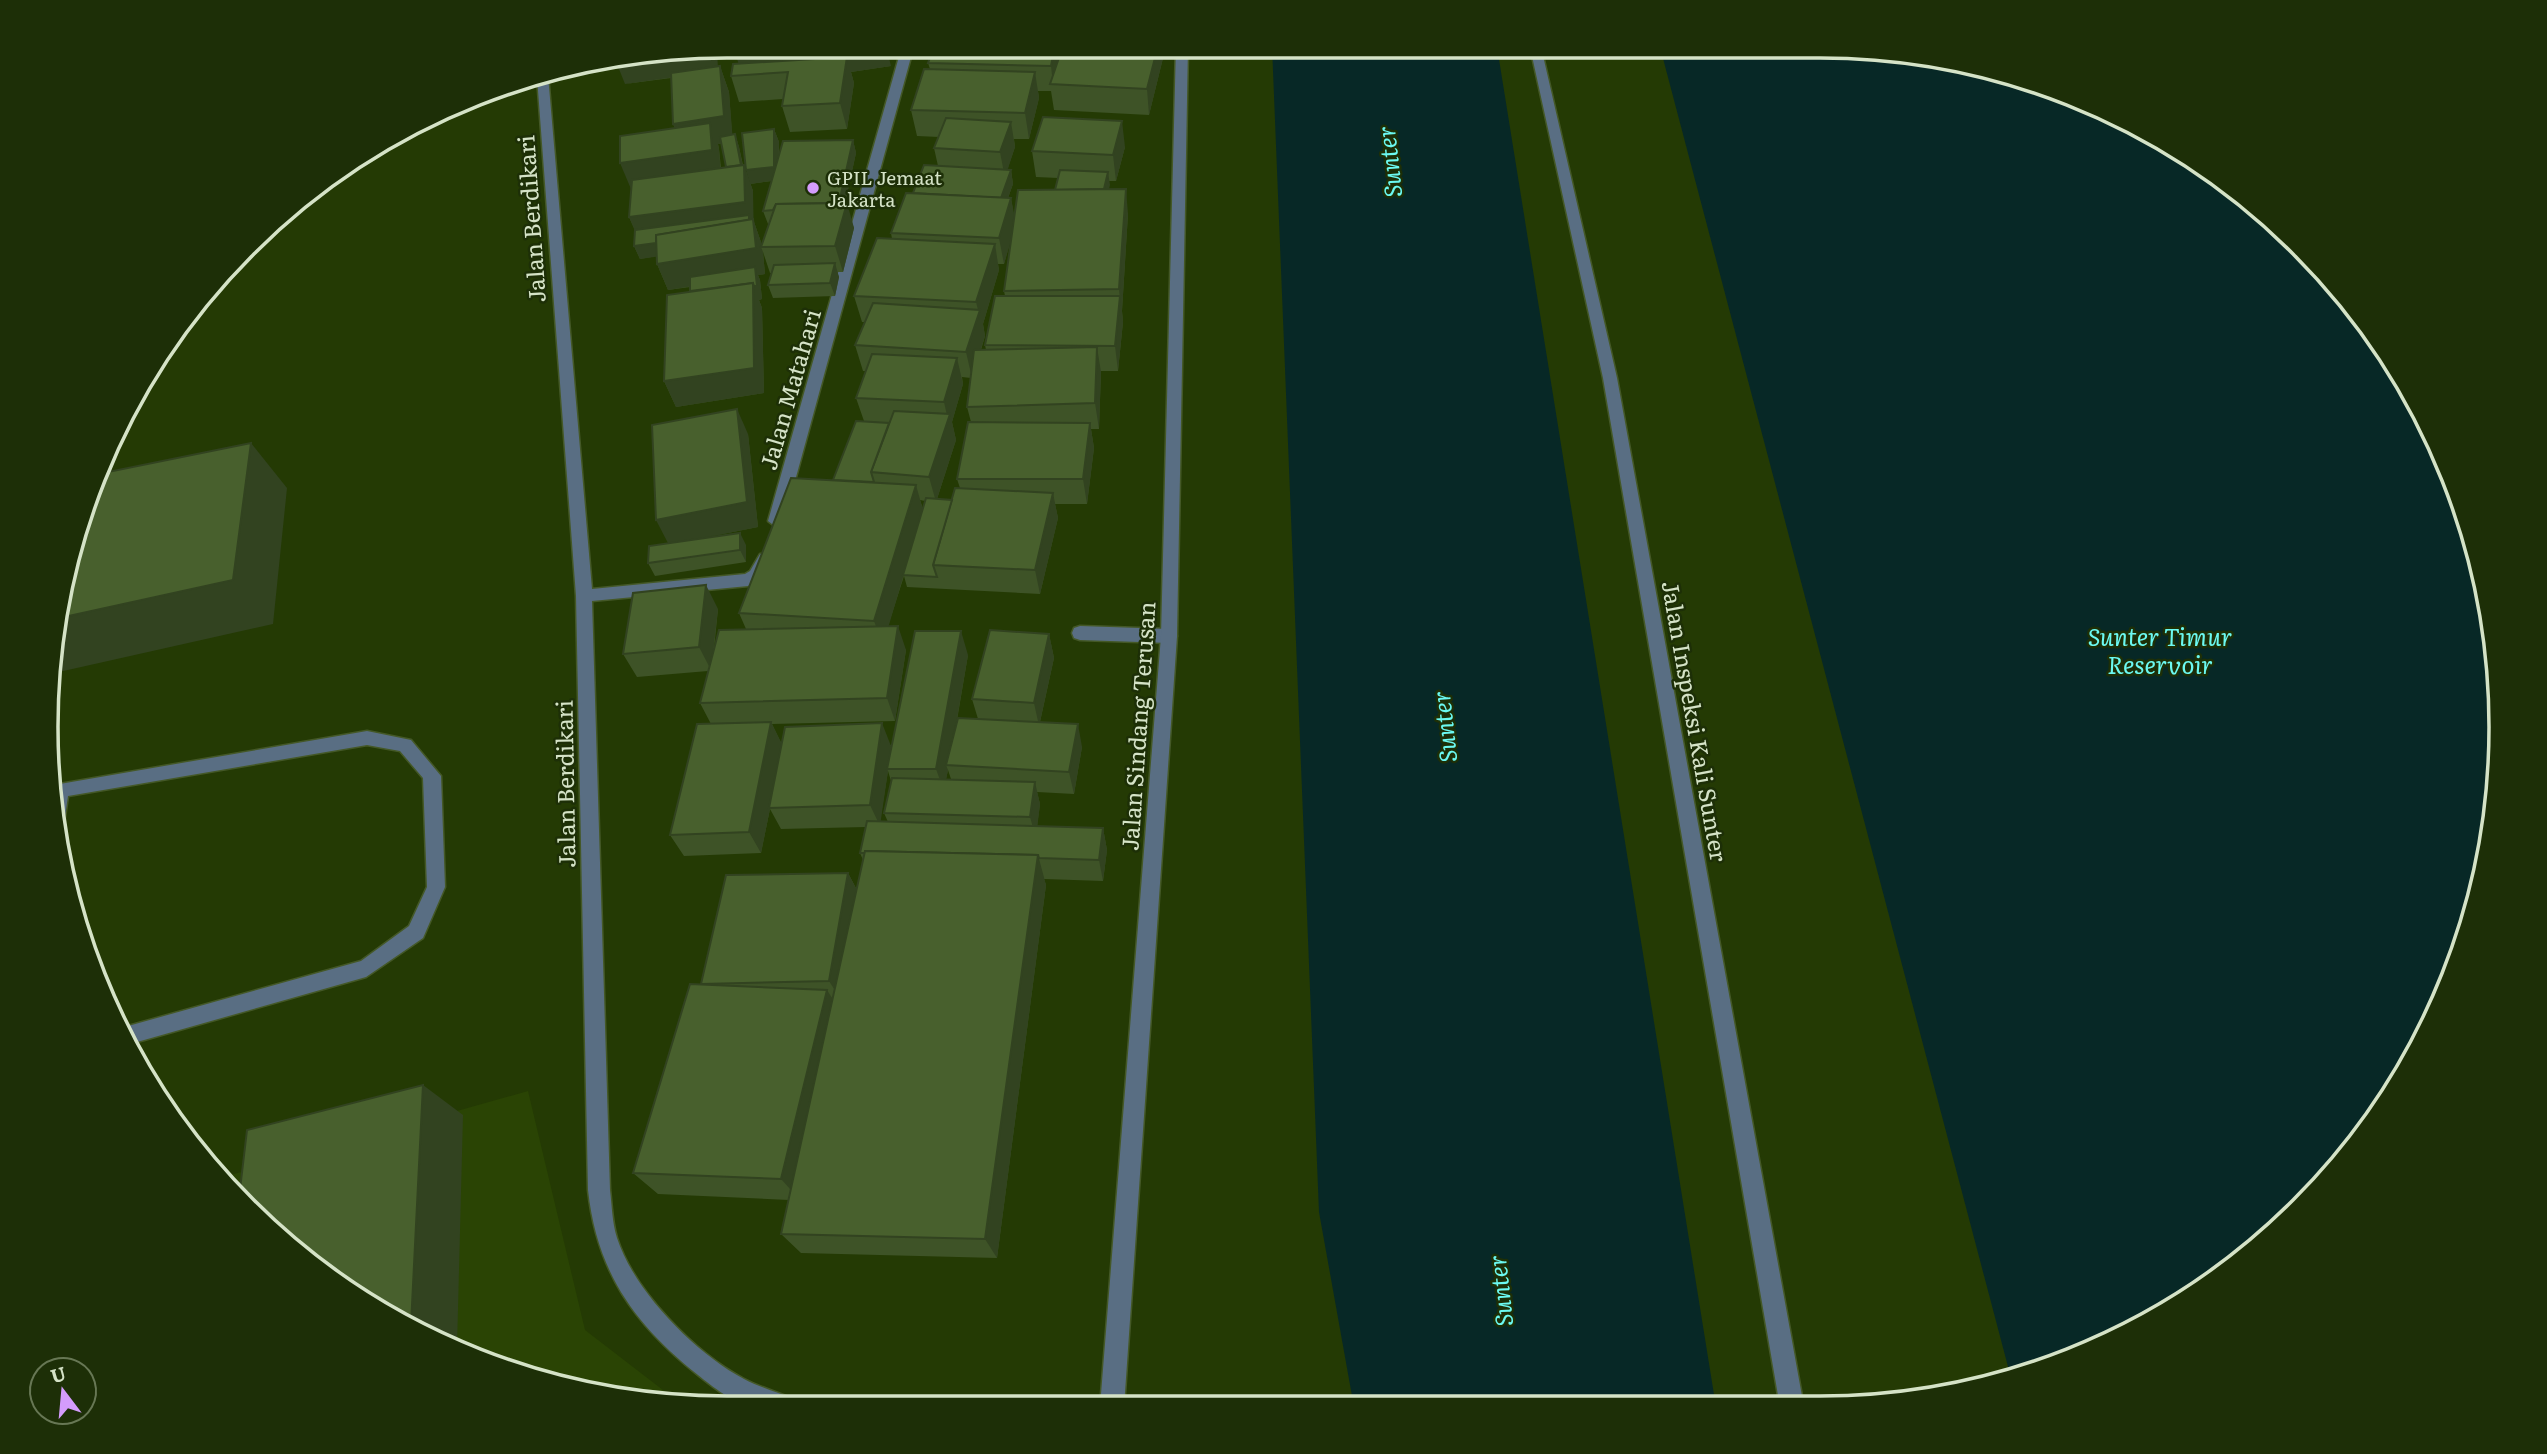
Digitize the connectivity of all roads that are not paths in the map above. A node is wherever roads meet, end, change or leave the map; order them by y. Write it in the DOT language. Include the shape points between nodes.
graph roads {
  1 [pos="905,58"];
  2 [pos="1182,58"];
  3 [pos="1537,58"];
  4 [pos="544,84"];
  5 [pos="584,596"];
  6 [pos="1080,633"];
  7 [pos="1169,636"];
  8 [pos="61,790"];
  9 [pos="133,1034"];
  10 [pos="758,1396"];
  11 [pos="1113,1396"];
  12 [pos="1790,1396"];
  1 -- 5 [label="street, Jalan Matahari" via="763,567 748,580"];
  2 -- 7 [label="street, Jalan Sindang Terusan"];
  3 -- 12 [label="street, Jalan Inspeksi Kali Sunter" via="1610,378"];
  4 -- 5 [label="street, Jalan Berdikari"];
  5 -- 10 [label="street, Jalan Berdikari" via="599,1190 607,1242 626,1281 686,1349 732,1385"];
  6 -- 7 [label="street"];
  7 -- 11 [label="street, Jalan Sindang Terusan"];
  8 -- 9 [label="street" via="367,738 405,746 432,776 436,887 416,932 366,968"];
}
